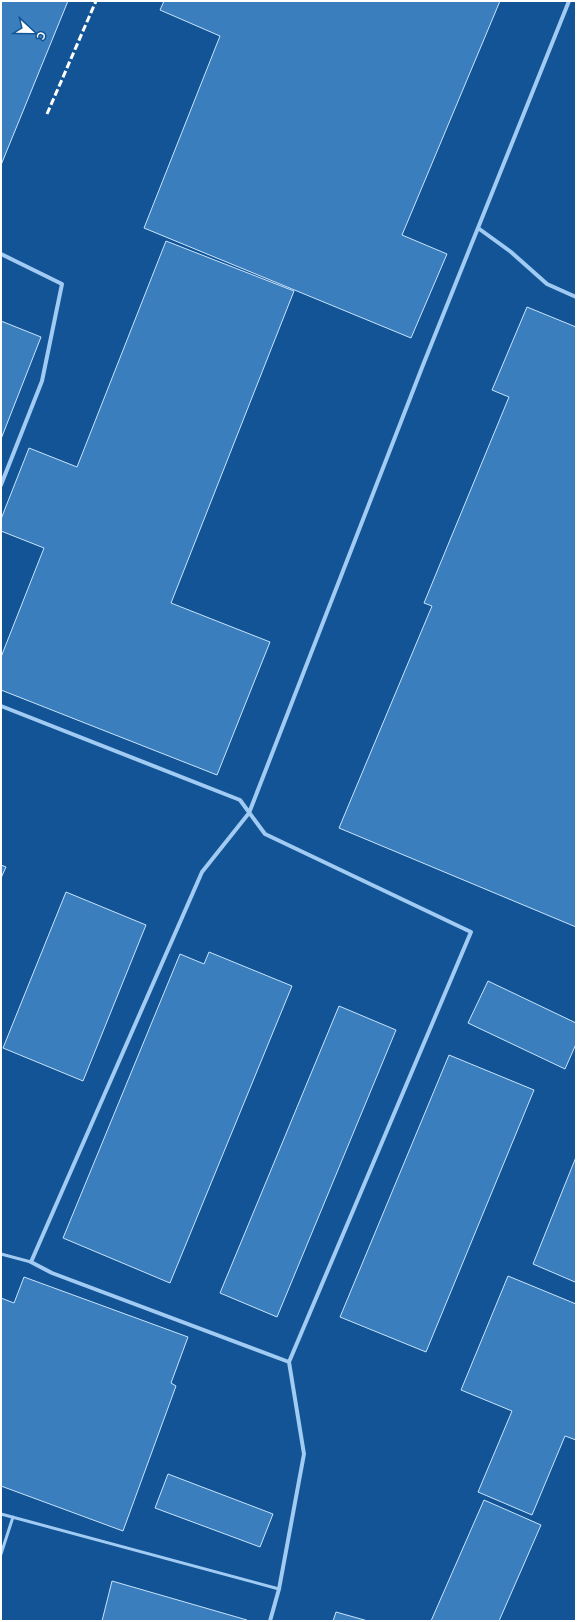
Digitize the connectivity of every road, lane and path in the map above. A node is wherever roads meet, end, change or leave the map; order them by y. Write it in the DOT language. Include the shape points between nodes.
graph roads {
  1 [pos="570,1"];
  2 [pos="478,228"];
  3 [pos="1,254"];
  4 [pos="576,297"];
  5 [pos="1,485"];
  6 [pos="1,706"];
  7 [pos="249,813"];
  8 [pos="1,1254"];
  9 [pos="31,1262"];
  10 [pos="289,1362"];
  11 [pos="1,1514"];
  12 [pos="13,1517"];
  13 [pos="1,1554"];
  14 [pos="279,1589"];
  15 [pos="270,1621"];
  1 -- 2 [label="street"];
  2 -- 4 [label="street" via="511,252 547,284"];
  2 -- 7 [label="street"];
  3 -- 5 [label="street" via="62,284 42,381"];
  6 -- 7 [label="street" via="240,800"];
  7 -- 9 [label="street" via="202,872"];
  7 -- 10 [label="street" via="265,834 471,932"];
  8 -- 9 [label="lane"];
  9 -- 10 [label="street" via="52,1273"];
  10 -- 14 [label="street" via="304,1454"];
  11 -- 12 [label="lane"];
  12 -- 13 [label="lane"];
  12 -- 14 [label="lane"];
  14 -- 15 [label="street"];
}
